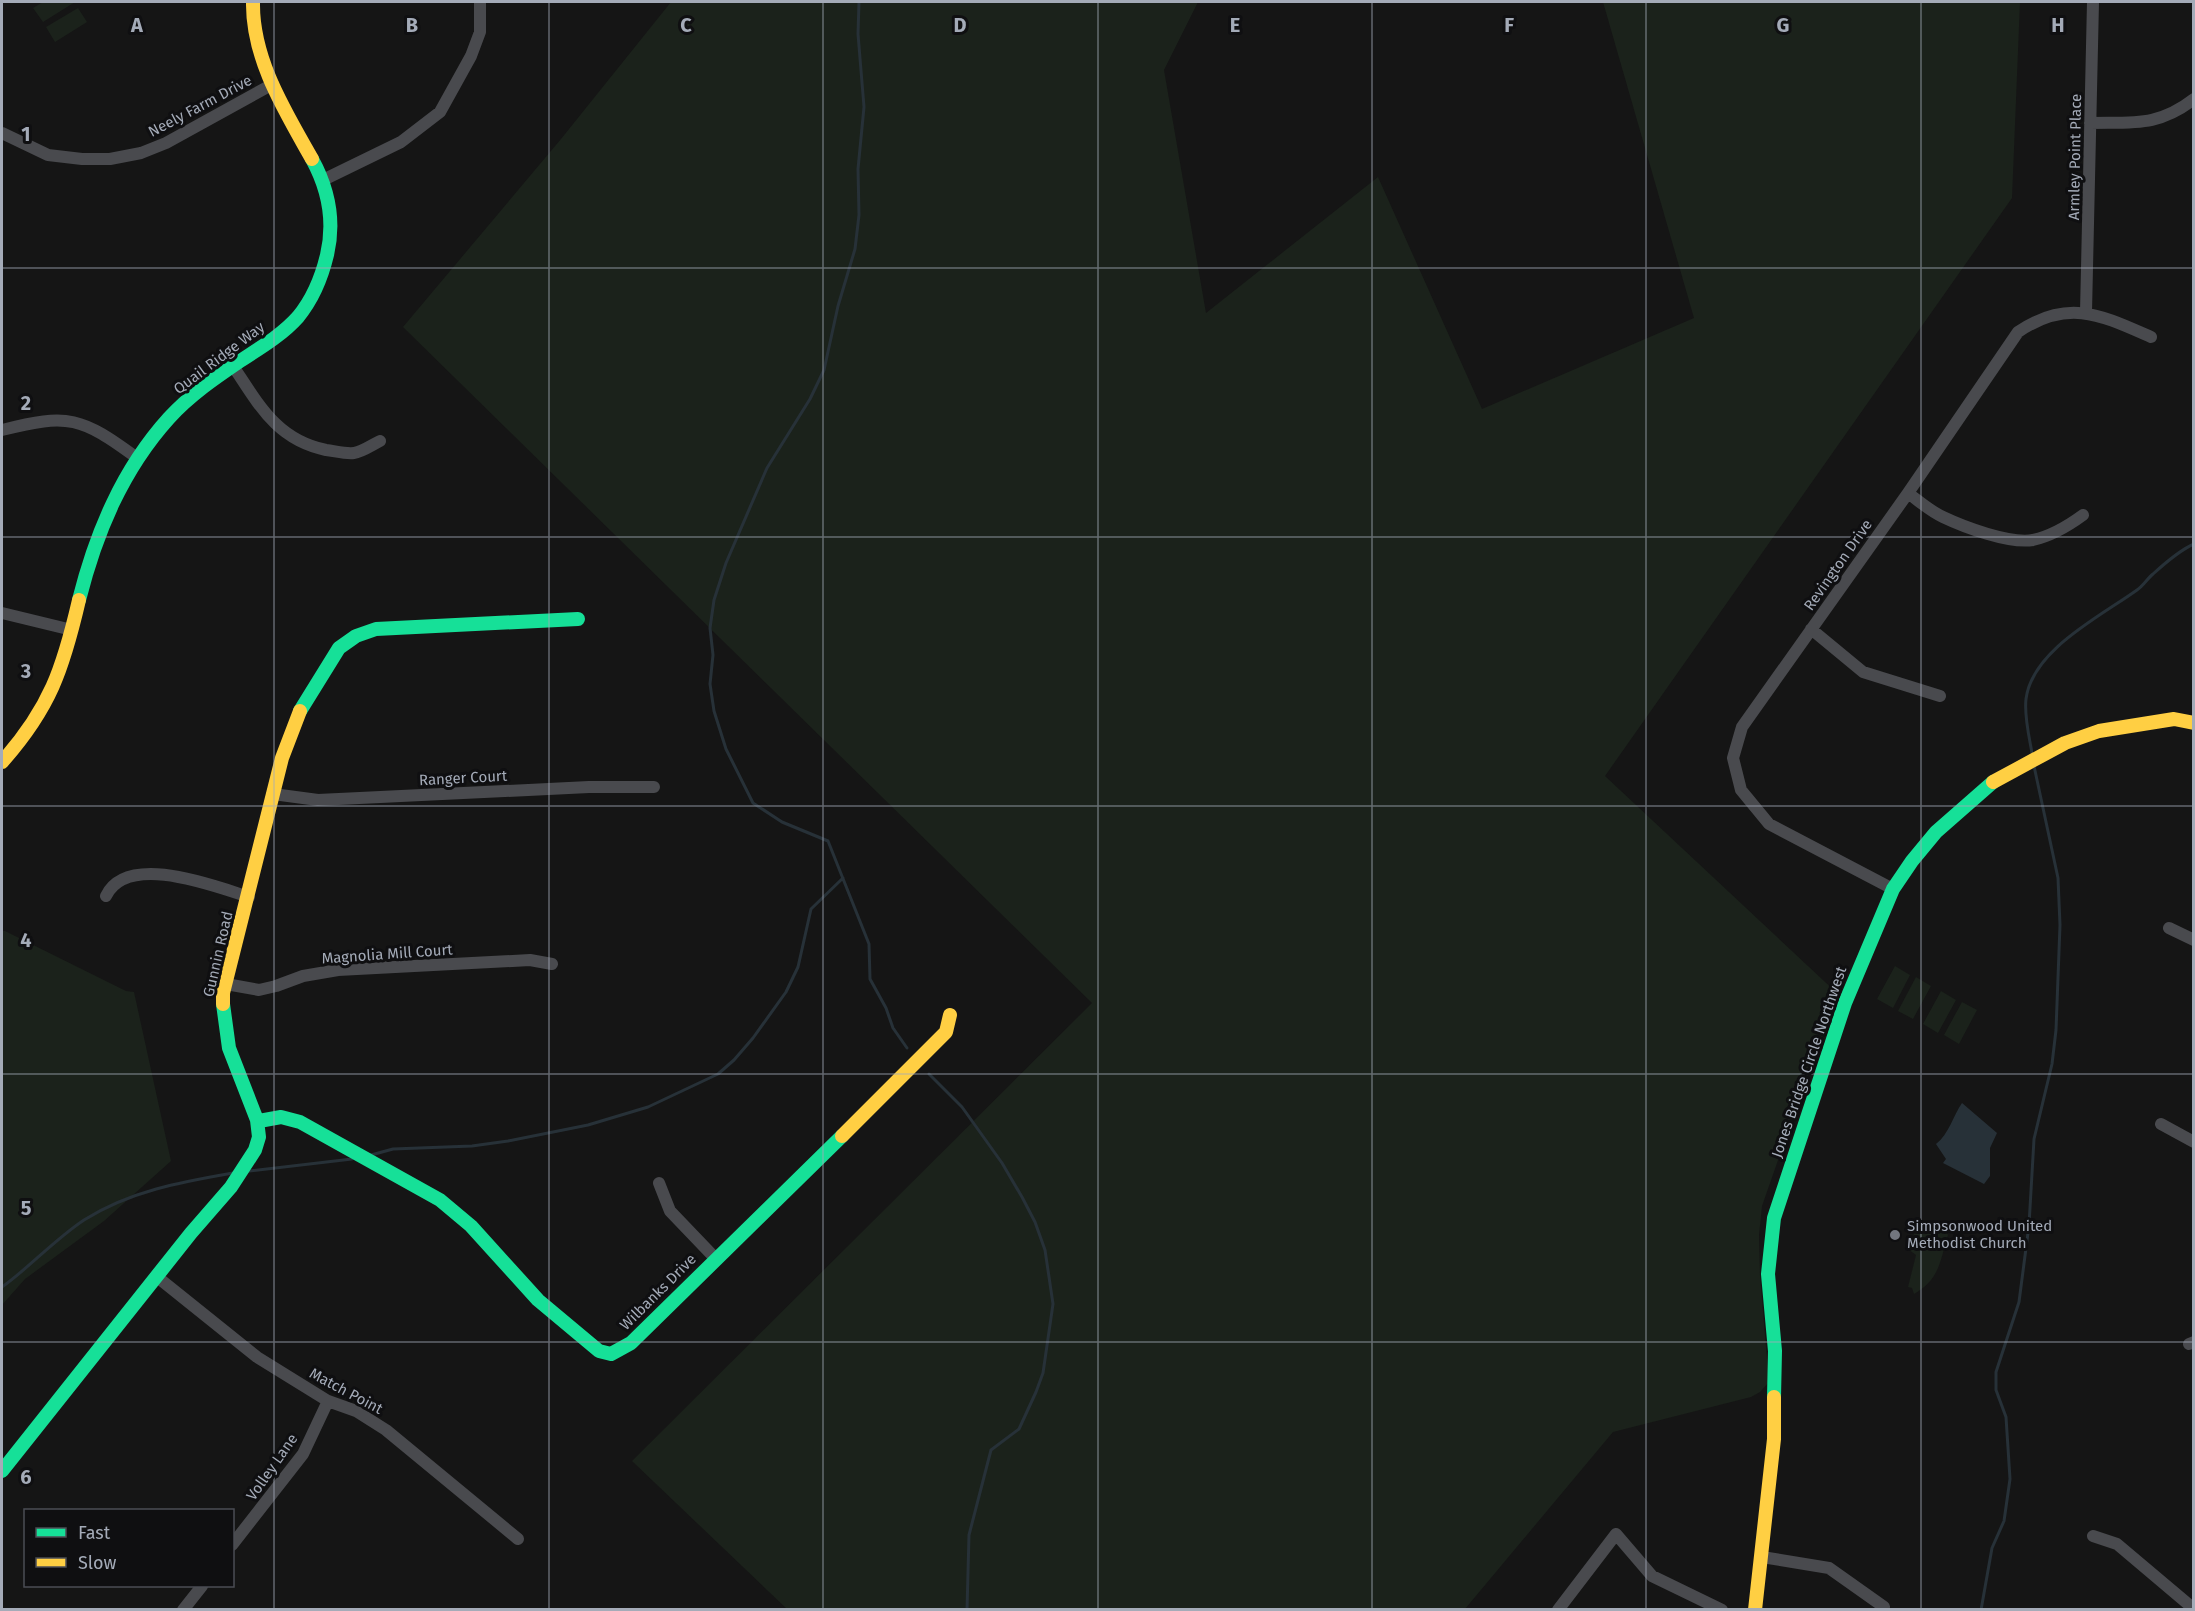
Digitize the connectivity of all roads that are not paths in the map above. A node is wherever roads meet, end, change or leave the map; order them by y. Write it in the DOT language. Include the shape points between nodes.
graph roads {
  1 [pos="253,2"];
  2 [pos="480,2"];
  3 [pos="2093,2"];
  4 [pos="273,84"];
  5 [pos="2193,99"];
  6 [pos="2090,123"];
  7 [pos="2,133"];
  8 [pos="323,180"];
  9 [pos="2086,312"];
  10 [pos="2151,337"];
  11 [pos="233,366"];
  12 [pos="2,430"];
  13 [pos="380,441"];
  14 [pos="137,458"];
  15 [pos="1908,493"];
  16 [pos="2083,515"];
  17 [pos="2,613"];
  18 [pos="578,619"];
  19 [pos="1811,629"];
  20 [pos="72,630"];
  21 [pos="1940,696"];
  22 [pos="2193,723"];
  23 [pos="2,762"];
  24 [pos="654,787"];
  25 [pos="273,794"];
  26 [pos="1893,889"];
  27 [pos="106,896"];
  28 [pos="249,897"];
  29 [pos="2169,928"];
  30 [pos="2193,940"];
  31 [pos="552,964"];
  32 [pos="226,984"];
  33 [pos="950,1015"];
  34 [pos="259,1121"];
  35 [pos="2161,1124"];
  36 [pos="2193,1142"];
  37 [pos="659,1183"];
  38 [pos="715,1258"];
  39 [pos="156,1276"];
  40 [pos="328,1401"];
  41 [pos="2,1471"];
  42 [pos="2093,1536"];
  43 [pos="518,1539"];
  44 [pos="234,1542"];
  45 [pos="1762,1557"];
  46 [pos="201,1587"];
  47 [pos="191,1607"];
  48 [pos="1884,1607"];
  49 [pos="2193,1609"];
  50 [pos="1557,1610"];
  51 [pos="1722,1610"];
  52 [pos="1755,1610"];
  1 -- 4 [label="street, Quail Ridge Way" via="255,33"];
  2 -- 8 [label="street" via="480,32 440,112 401,142"];
  3 -- 6 [label="street, Armley Point Place"];
  4 -- 7 [label="street, Neely Farm Drive" via="166,142 141,153 110,159 48,155"];
  4 -- 8 [label="street, Quail Ridge Way"];
  5 -- 6 [label="street" via="2178,111 2148,122"];
  6 -- 9 [label="street, Armley Point Place"];
  8 -- 11 [label="street, Quail Ridge Way" via="329,198 332,239 327,264 296,319"];
  9 -- 10 [label="street, Revington Drive"];
  9 -- 15 [label="street, Revington Drive" via="2034,321 2018,332"];
  11 -- 13 [label="street" via="282,431 309,446 356,453"];
  11 -- 14 [label="street, Quail Ridge Way" via="191,396"];
  12 -- 14 [label="street" via="36,422 82,423 102,432"];
  14 -- 20 [label="street, Quail Ridge Way" via="94,547"];
  15 -- 16 [label="street" via="1941,517 2014,541 2051,534"];
  15 -- 19 [label="street, Revington Drive"];
  17 -- 20 [label="street"];
  18 -- 25 [label="street, Gunnin Road" via="376,629 356,636 339,648 301,708"];
  19 -- 21 [label="street" via="1863,672"];
  19 -- 26 [label="street, Revington Drive" via="1742,727 1733,758 1741,790 1769,824"];
  20 -- 23 [label="street, Quail Ridge Way" via="50,696"];
  22 -- 26 [label="street, Jones Bridge Circle Northwest" via="2174,719 2099,730 2013,770 1936,832"];
  24 -- 25 [label="street, Ranger Court" via="318,800"];
  25 -- 28 [label="street, Gunnin Road"];
  26 -- 45 [label="street, Jones Bridge Circle Northwest" via="1845,1003 1774,1218 1768,1274 1775,1351 1774,1439"];
  27 -- 28 [label="street" via="110,887 128,877 158,873"];
  28 -- 32 [label="street, Gunnin Road"];
  29 -- 30 [label="street"];
  31 -- 32 [label="street, Magnolia Mill Court" via="530,960 338,970 259,990"];
  32 -- 34 [label="street, Gunnin Road" via="224,1026 231,1055"];
  33 -- 38 [label="street, Wilbanks Drive" via="946,1032"];
  34 -- 38 [label="street, Wilbanks Drive" via="281,1117 300,1122 440,1200 471,1226 538,1300 599,1351 611,1354 631,1343"];
  34 -- 39 [label="street" via="260,1135 242,1172"];
  35 -- 36 [label="street"];
  37 -- 38 [label="street" via="670,1211"];
  39 -- 40 [label="street, Match Point" via="257,1357"];
  39 -- 41 [label="street"];
  40 -- 43 [label="street, Match Point" via="356,1411 386,1430"];
  40 -- 44 [label="street, Volley Lane" via="303,1454"];
  42 -- 49 [label="street" via="2117,1544"];
  45 -- 48 [label="street" via="1828,1568"];
  45 -- 52 [label="street, Jones Bridge Circle Northwest"];
  46 -- 47 [label="street"];
  50 -- 51 [label="street" via="1616,1534 1652,1576"];
}
